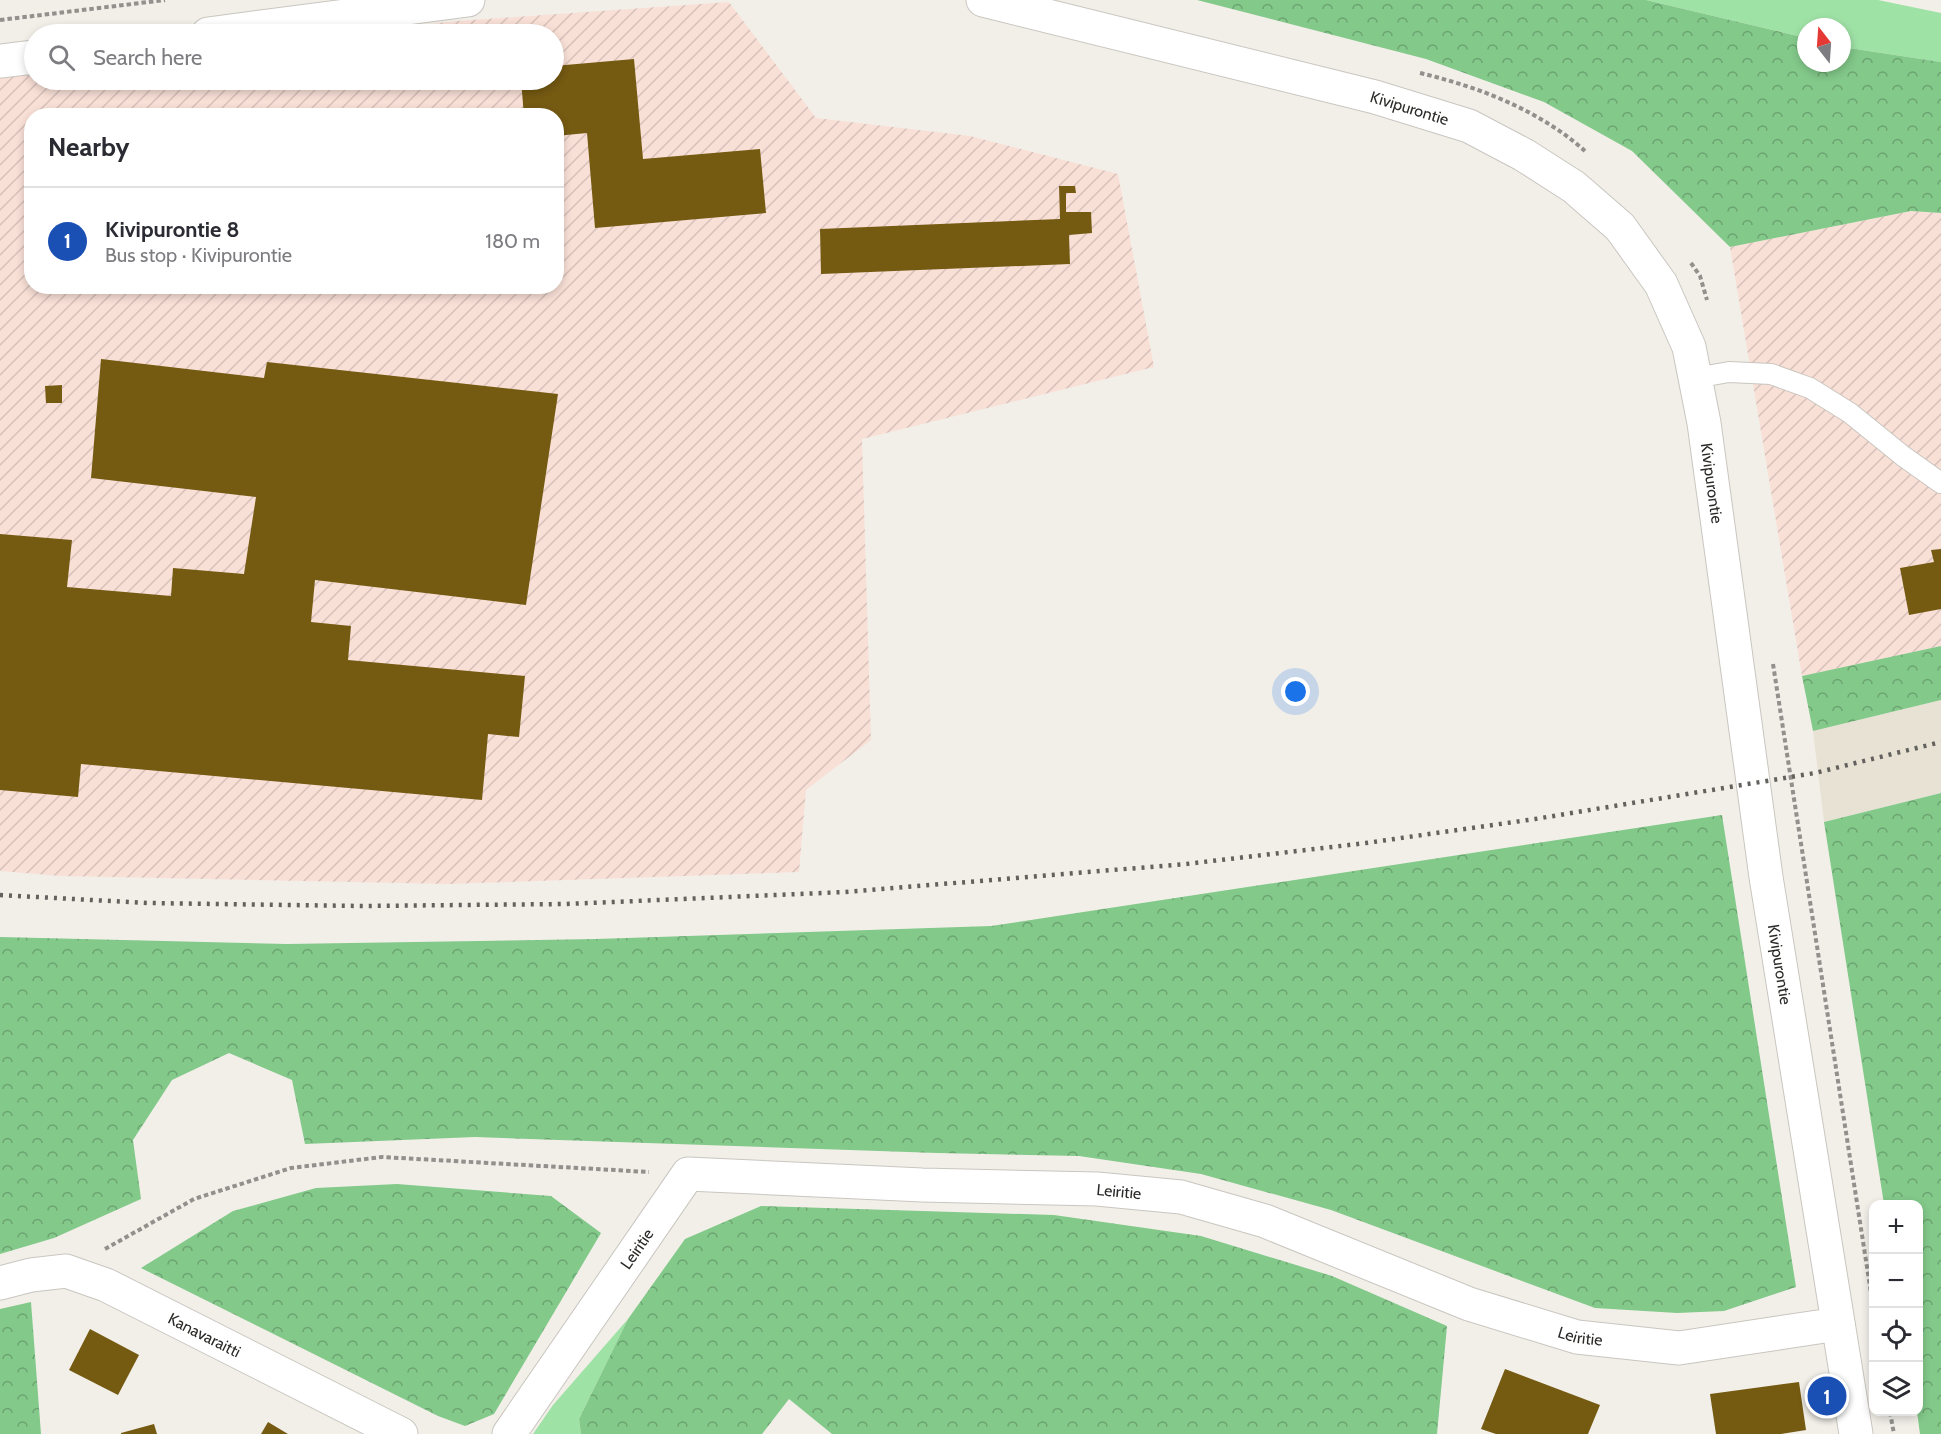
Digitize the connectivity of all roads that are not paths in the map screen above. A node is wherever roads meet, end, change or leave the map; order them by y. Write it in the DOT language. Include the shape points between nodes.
graph roads {
  1 [pos="468,0"];
  2 [pos="982,0"];
  3 [pos="284,24"];
  4 [pos="24,58"];
  5 [pos="0,61"];
  6 [pos="1695,378"];
  7 [pos="1941,483"];
  8 [pos="0,1283"];
  9 [pos="1838,1324"];
  10 [pos="401,1434"];
  11 [pos="509,1434"];
  12 [pos="1856,1434"];
  1 -- 3 [label="street"];
  2 -- 6 [label="street, Kivipurontie" via="1375,97 1469,126 1524,155 1574,187 1620,227 1661,284 1689,347"];
  4 -- 5 [label="street"];
  6 -- 7 [label="lane" via="1729,372 1770,374 1810,388 1850,413"];
  6 -- 9 [label="street, Kivipurontie" via="1766,877"];
  8 -- 10 [label="street, Kanavaraitti" via="66,1271 106,1285"];
  9 -- 11 [label="street, Leiritie" via="1679,1348 1577,1337 1469,1304 1265,1221 1181,1197 1097,1189 688,1174"];
  9 -- 12 [label="street, Kivipurontie"];
}
